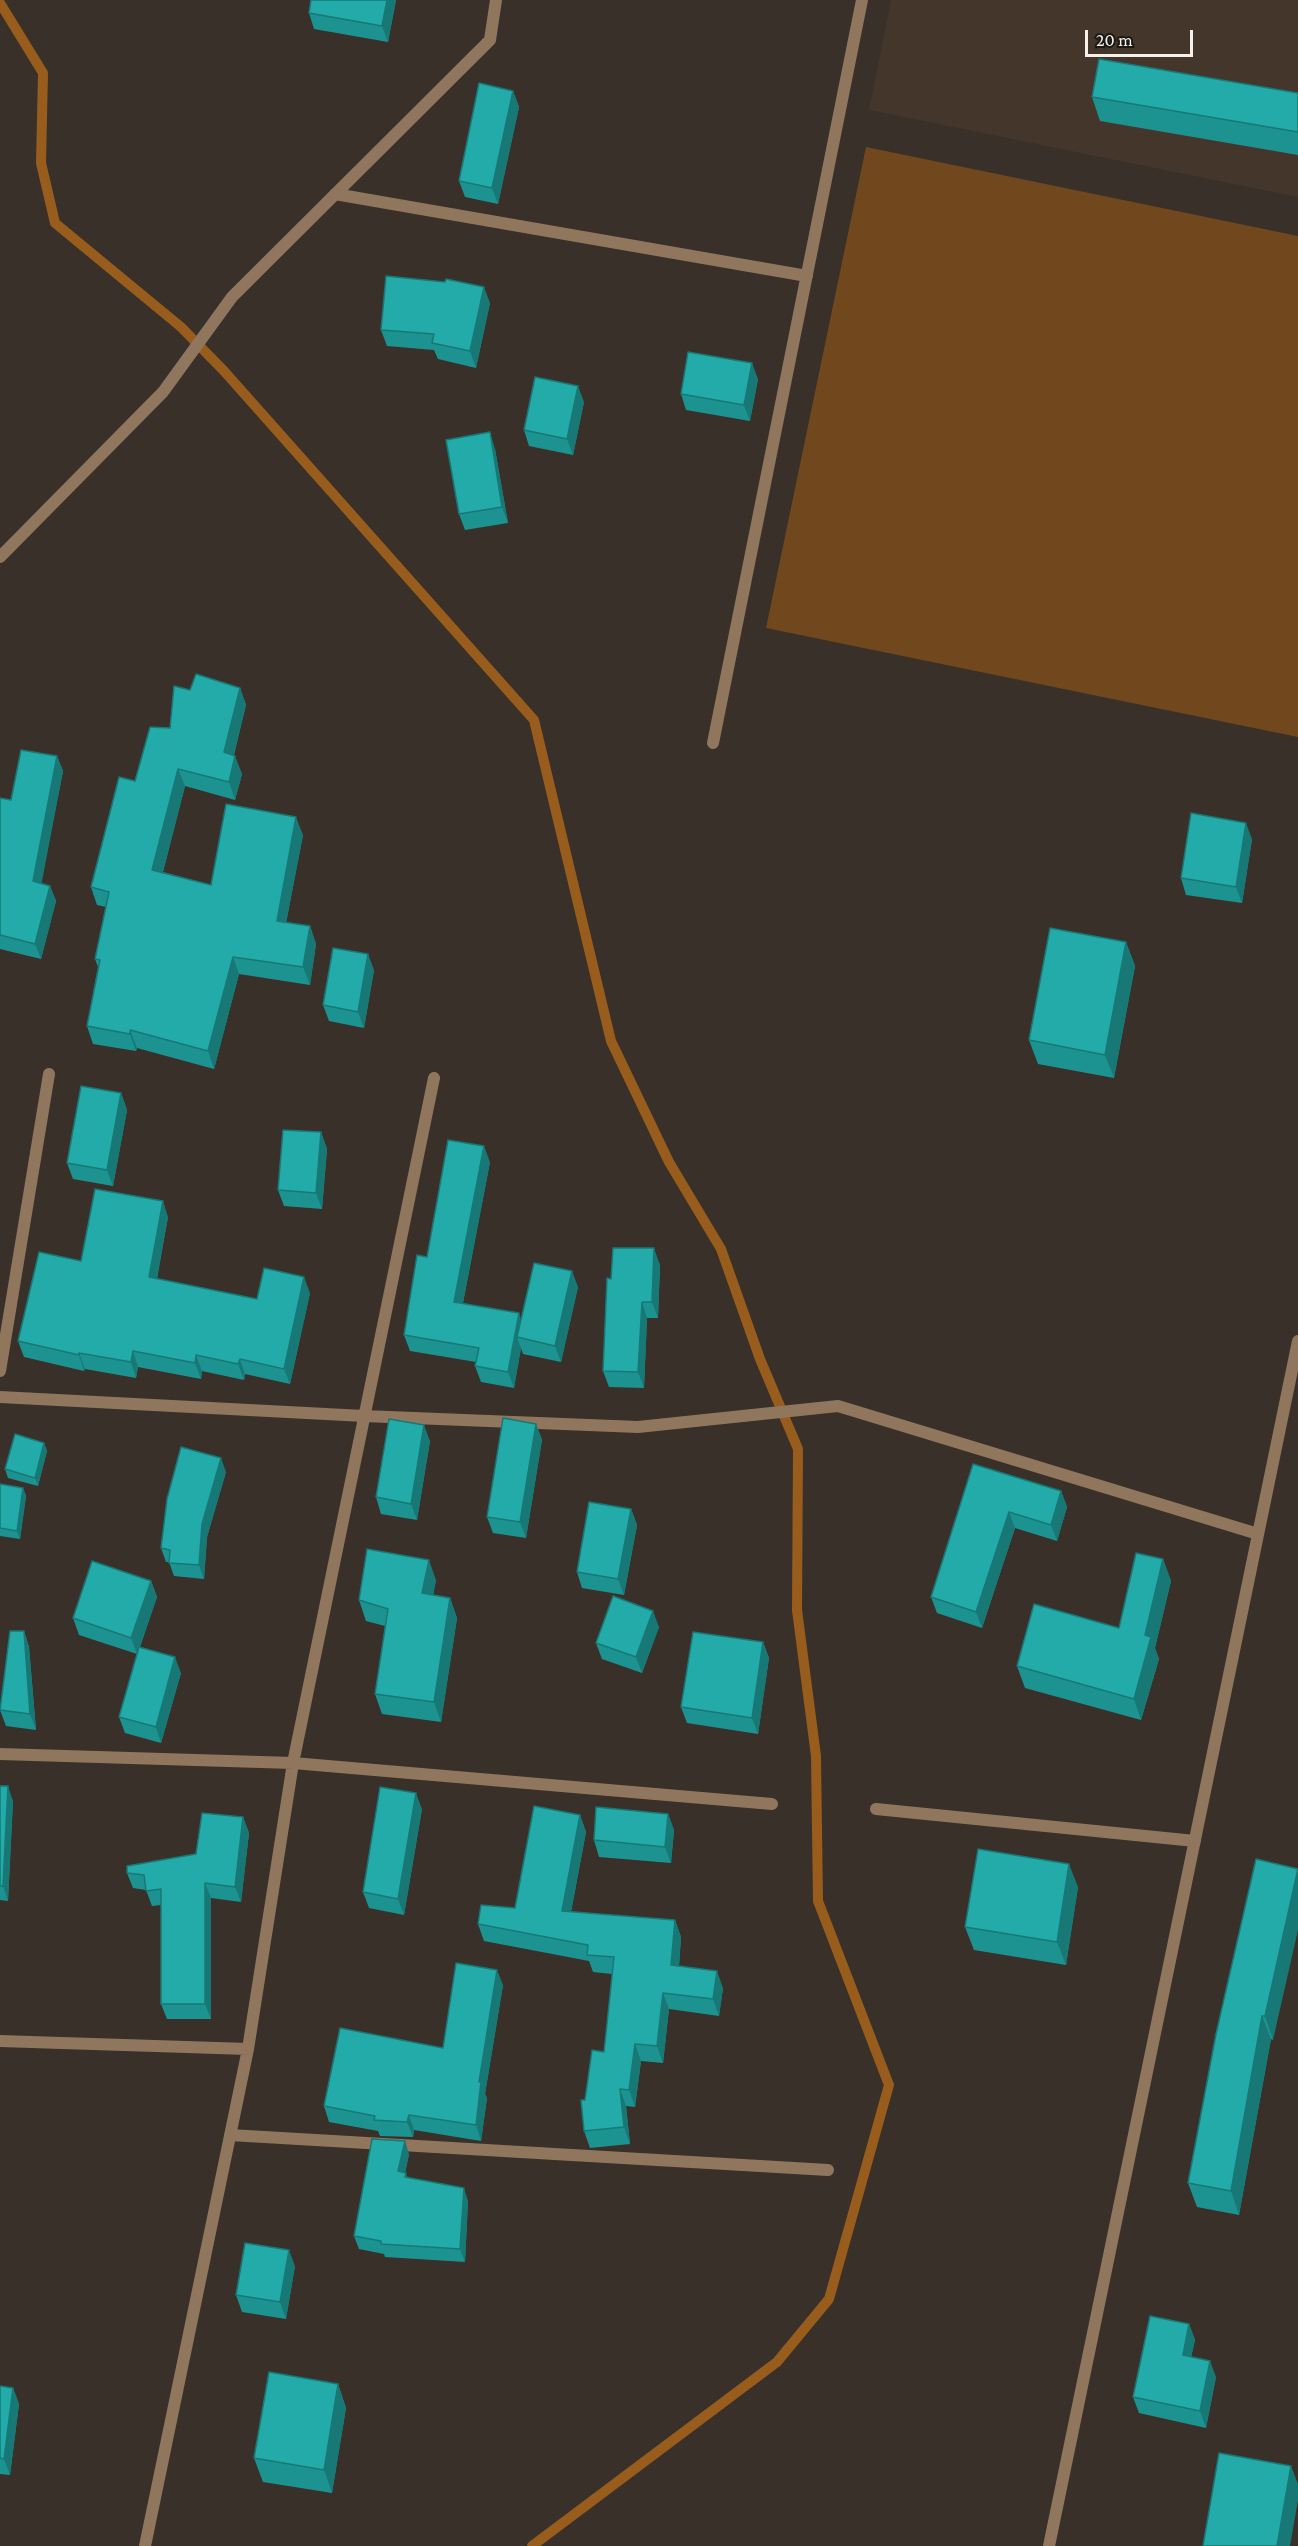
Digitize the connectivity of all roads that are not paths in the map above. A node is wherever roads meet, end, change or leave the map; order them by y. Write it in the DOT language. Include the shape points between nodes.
graph roads {
  1 [pos="496,0"];
  2 [pos="862,0"];
  3 [pos="335,194"];
  4 [pos="807,276"];
  5 [pos="0,557"];
  6 [pos="713,743"];
  7 [pos="49,1074"];
  8 [pos="434,1078"];
  9 [pos="1298,1341"];
  10 [pos="0,1371"];
  11 [pos="0,1397"];
  12 [pos="364,1416"];
  13 [pos="1258,1534"];
  14 [pos="0,1754"];
  15 [pos="293,1763"];
  16 [pos="772,1804"];
  17 [pos="876,1809"];
  18 [pos="1195,1841"];
  19 [pos="0,2041"];
  20 [pos="248,2049"];
  21 [pos="230,2135"];
  22 [pos="828,2170"];
  23 [pos="145,2546"];
  24 [pos="1049,2546"];
  1 -- 3 [label="street" via="490,40"];
  2 -- 4 [label="street"];
  3 -- 4 [label="street"];
  3 -- 5 [label="street" via="232,297 163,392"];
  4 -- 6 [label="street"];
  7 -- 10 [label="street"];
  8 -- 12 [label="street"];
  9 -- 13 [label="street"];
  11 -- 12 [label="street"];
  12 -- 13 [label="street" via="638,1427 838,1406"];
  12 -- 15 [label="street"];
  13 -- 18 [label="street"];
  14 -- 15 [label="street"];
  15 -- 16 [label="street"];
  15 -- 20 [label="street"];
  17 -- 18 [label="street"];
  18 -- 24 [label="street"];
  19 -- 20 [label="street"];
  20 -- 21 [label="street"];
  21 -- 22 [label="street"];
  21 -- 23 [label="street"];
}
